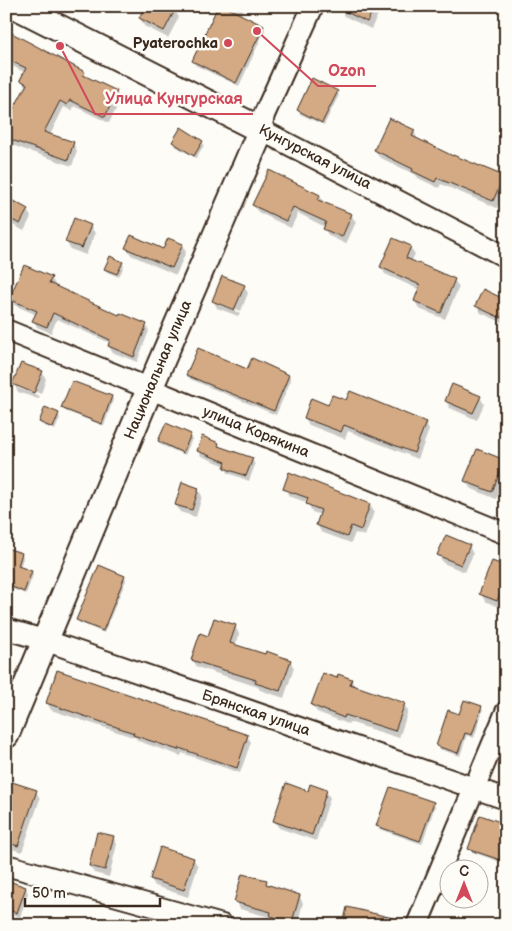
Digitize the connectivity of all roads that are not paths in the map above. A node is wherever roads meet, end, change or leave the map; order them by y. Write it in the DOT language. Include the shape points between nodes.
graph roads {
  1 [pos="16,6"];
  2 [pos="313,6"];
  3 [pos="261,130"];
  4 [pos="506,257"];
  5 [pos="6,330"];
  6 [pos="150,388"];
  7 [pos="506,534"];
  8 [pos="6,629"];
  9 [pos="44,640"];
  10 [pos="506,712"];
  11 [pos="6,735"];
  12 [pos="474,788"];
  13 [pos="506,799"];
  14 [pos="6,865"];
  15 [pos="222,925"];
  16 [pos="417,925"];
  1 -- 3 [label="street, Кунгурская улица"];
  2 -- 3 [label="street, Национальная улица" via="264,115"];
  3 -- 4 [label="street, Кунгурская улица"];
  3 -- 6 [label="street, Национальная улица"];
  5 -- 6 [label="street, улица Корякина"];
  6 -- 7 [label="street, улица Корякина"];
  6 -- 9 [label="street, Национальная улица"];
  8 -- 9 [label="street, Брянская улица"];
  9 -- 11 [label="street, Национальная улица"];
  9 -- 12 [label="street, Брянская улица"];
  10 -- 12 [label="street"];
  12 -- 13 [label="street, Брянская улица"];
  12 -- 16 [label="street"];
  14 -- 15 [label="street"];
}
